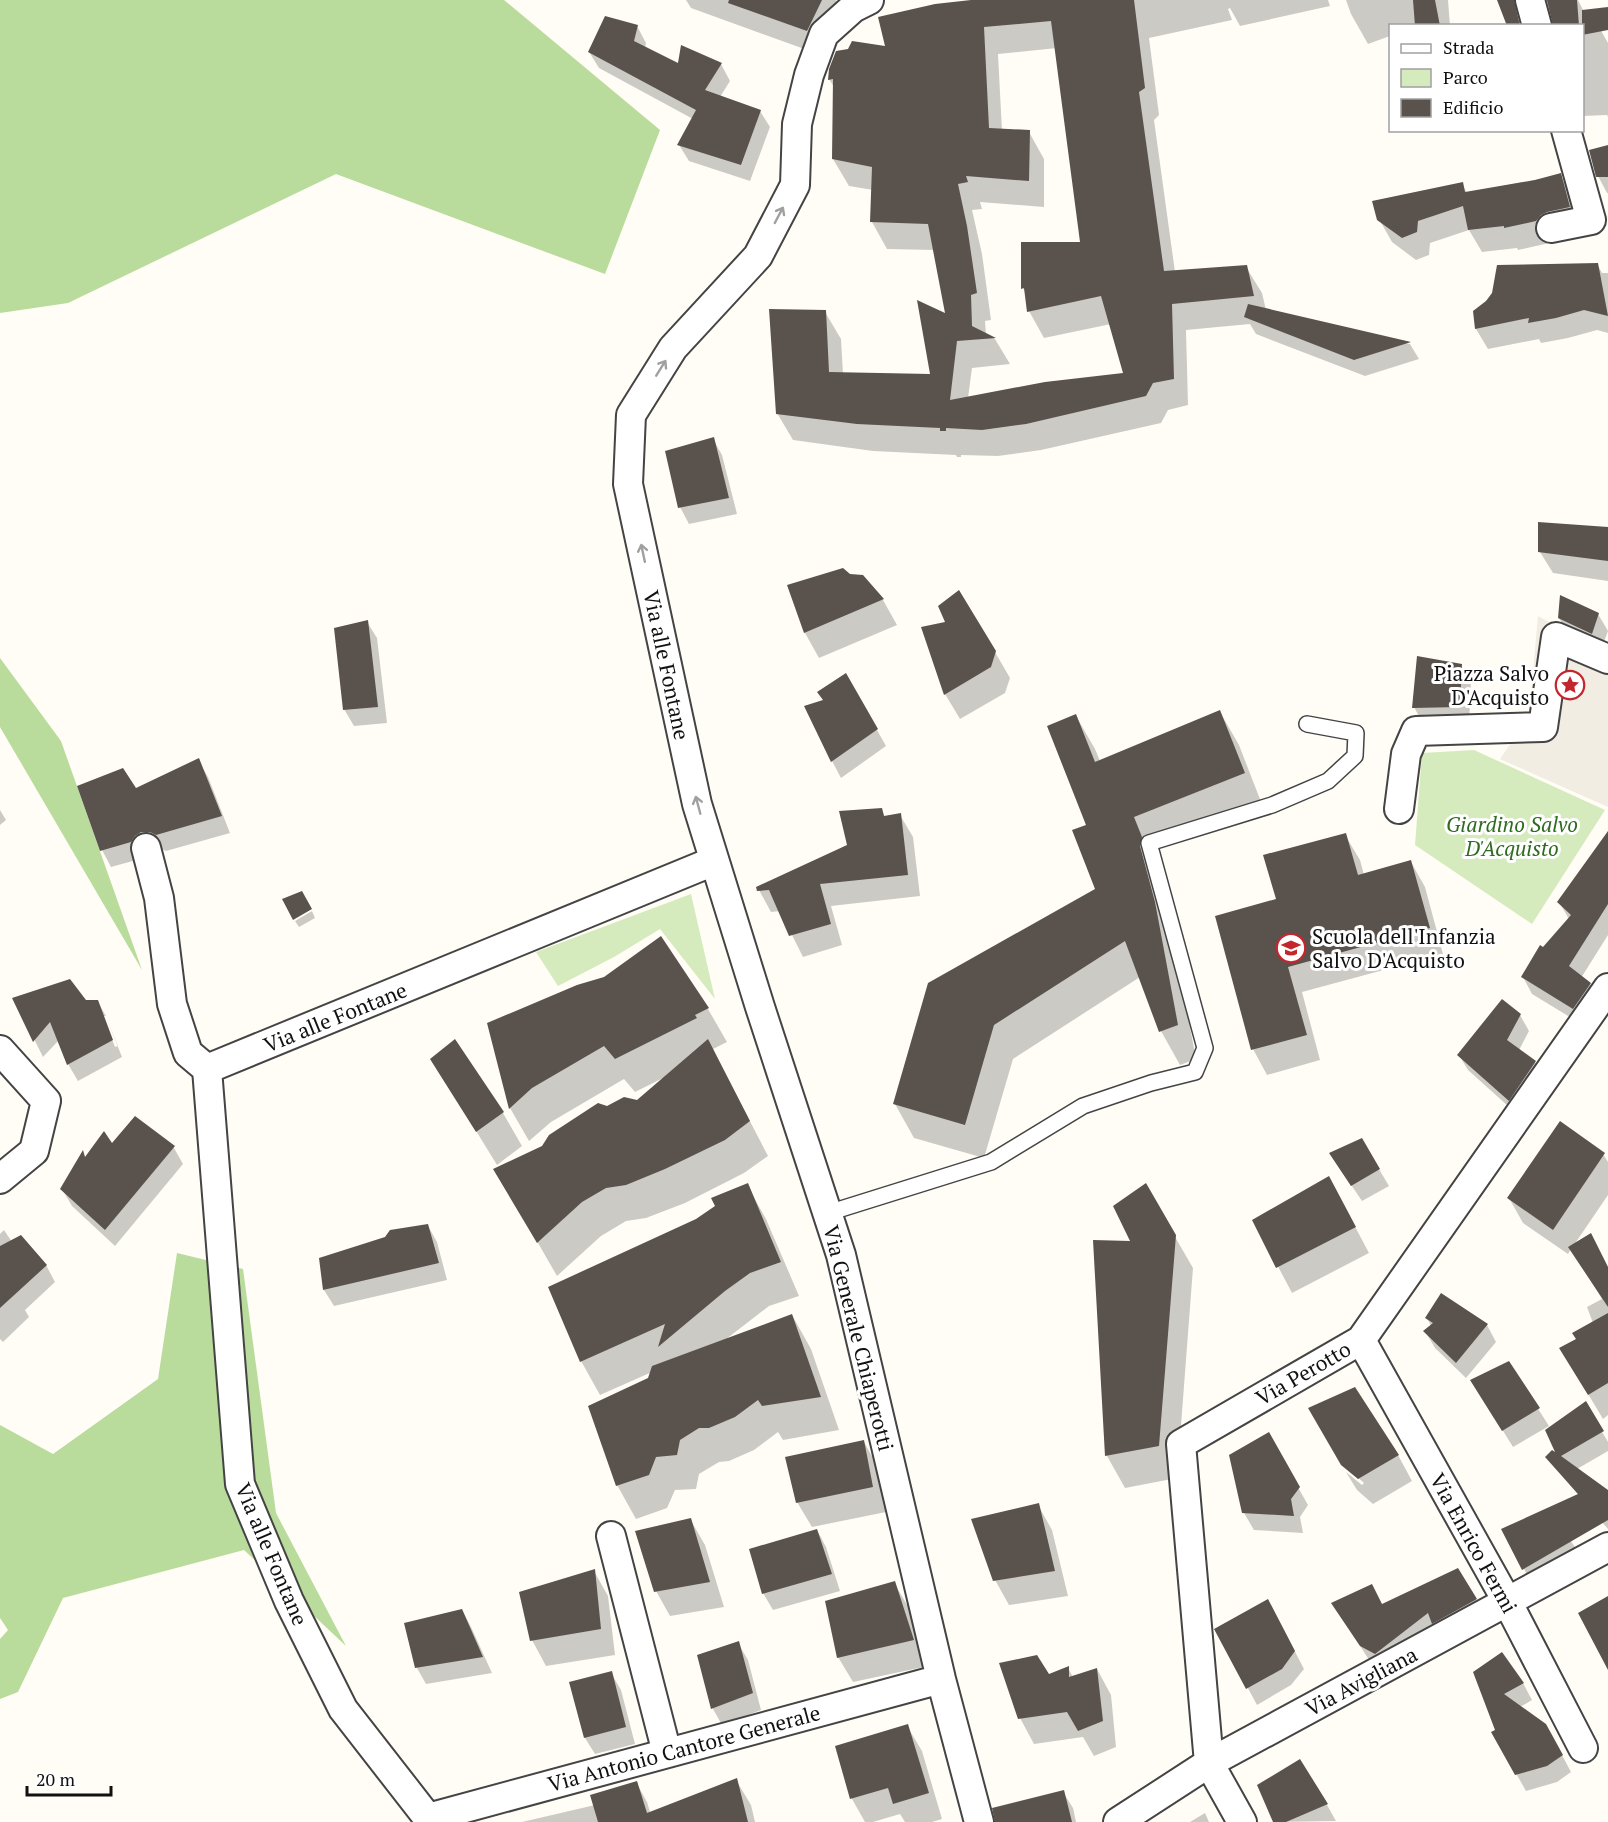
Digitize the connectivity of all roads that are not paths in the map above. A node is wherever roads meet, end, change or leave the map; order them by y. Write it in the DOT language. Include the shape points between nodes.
graph roads {
  1 [pos="869,0"];
  2 [pos="1530,0"];
  3 [pos="1536,24"];
  4 [pos="1567,132"];
  5 [pos="1551,228"];
  6 [pos="1608,659"];
  7 [pos="1307,724"];
  8 [pos="1399,809"];
  9 [pos="146,848"];
  10 [pos="714,861"];
  11 [pos="1608,987"];
  12 [pos="0,1050"];
  13 [pos="207,1069"];
  14 [pos="0,1179"];
  15 [pos="828,1213"];
  16 [pos="1361,1340"];
  17 [pos="611,1536"];
  18 [pos="1608,1547"];
  19 [pos="1508,1603"];
  20 [pos="941,1678"];
  21 [pos="1583,1748"];
  22 [pos="667,1753"];
  23 [pos="1209,1763"];
  24 [pos="429,1820"];
  25 [pos="979,1822"];
  26 [pos="1118,1822"];
  27 [pos="1242,1822"];
  10 -- 1 [label="street, Via alle Fontane, one-way" via="697,804 628,484 631,416 673,348 758,256 795,185 797,124 824,34 853,8"];
  2 -- 3 [label="street"];
  4 -- 5 [label="street" via="1591,220"];
  6 -- 8 [label="street" via="1556,637 1543,727 1416,731 1406,754"];
  7 -- 15 [label="lane" via="1356,733 1355,756 1328,781 1272,805 1149,843 1205,1048 1195,1072 1083,1106 992,1162"];
  9 -- 13 [label="street" via="159,898 172,1004 188,1053"];
  10 -- 13 [label="street, Via alle Fontane"];
  10 -- 15 [label="street, Via Generale Chiaperotti"];
  11 -- 16 [label="street, Via Perotto"];
  12 -- 14 [label="street" via="46,1101 34,1151"];
  13 -- 24 [label="street, Via alle Fontane" via="240,1484 289,1601 343,1709"];
  15 -- 20 [label="street, Via Generale Chiaperotti"];
  16 -- 19 [label="street, Via Enrico Fermi"];
  16 -- 23 [label="street, Via Perotto" via="1181,1444"];
  17 -- 22 [label="street"];
  18 -- 19 [label="street, Via Avigliana"];
  19 -- 21 [label="street, Via Enrico Fermi"];
  19 -- 23 [label="street, Via Avigliana"];
  20 -- 22 [label="street, Via Antonio Cantore Generale"];
  20 -- 25 [label="street, Via Generale Chiaperotti"];
  22 -- 24 [label="street, Via Antonio Cantore Generale"];
  23 -- 26 [label="street, Via Avigliana"];
  23 -- 27 [label="street"];
}
